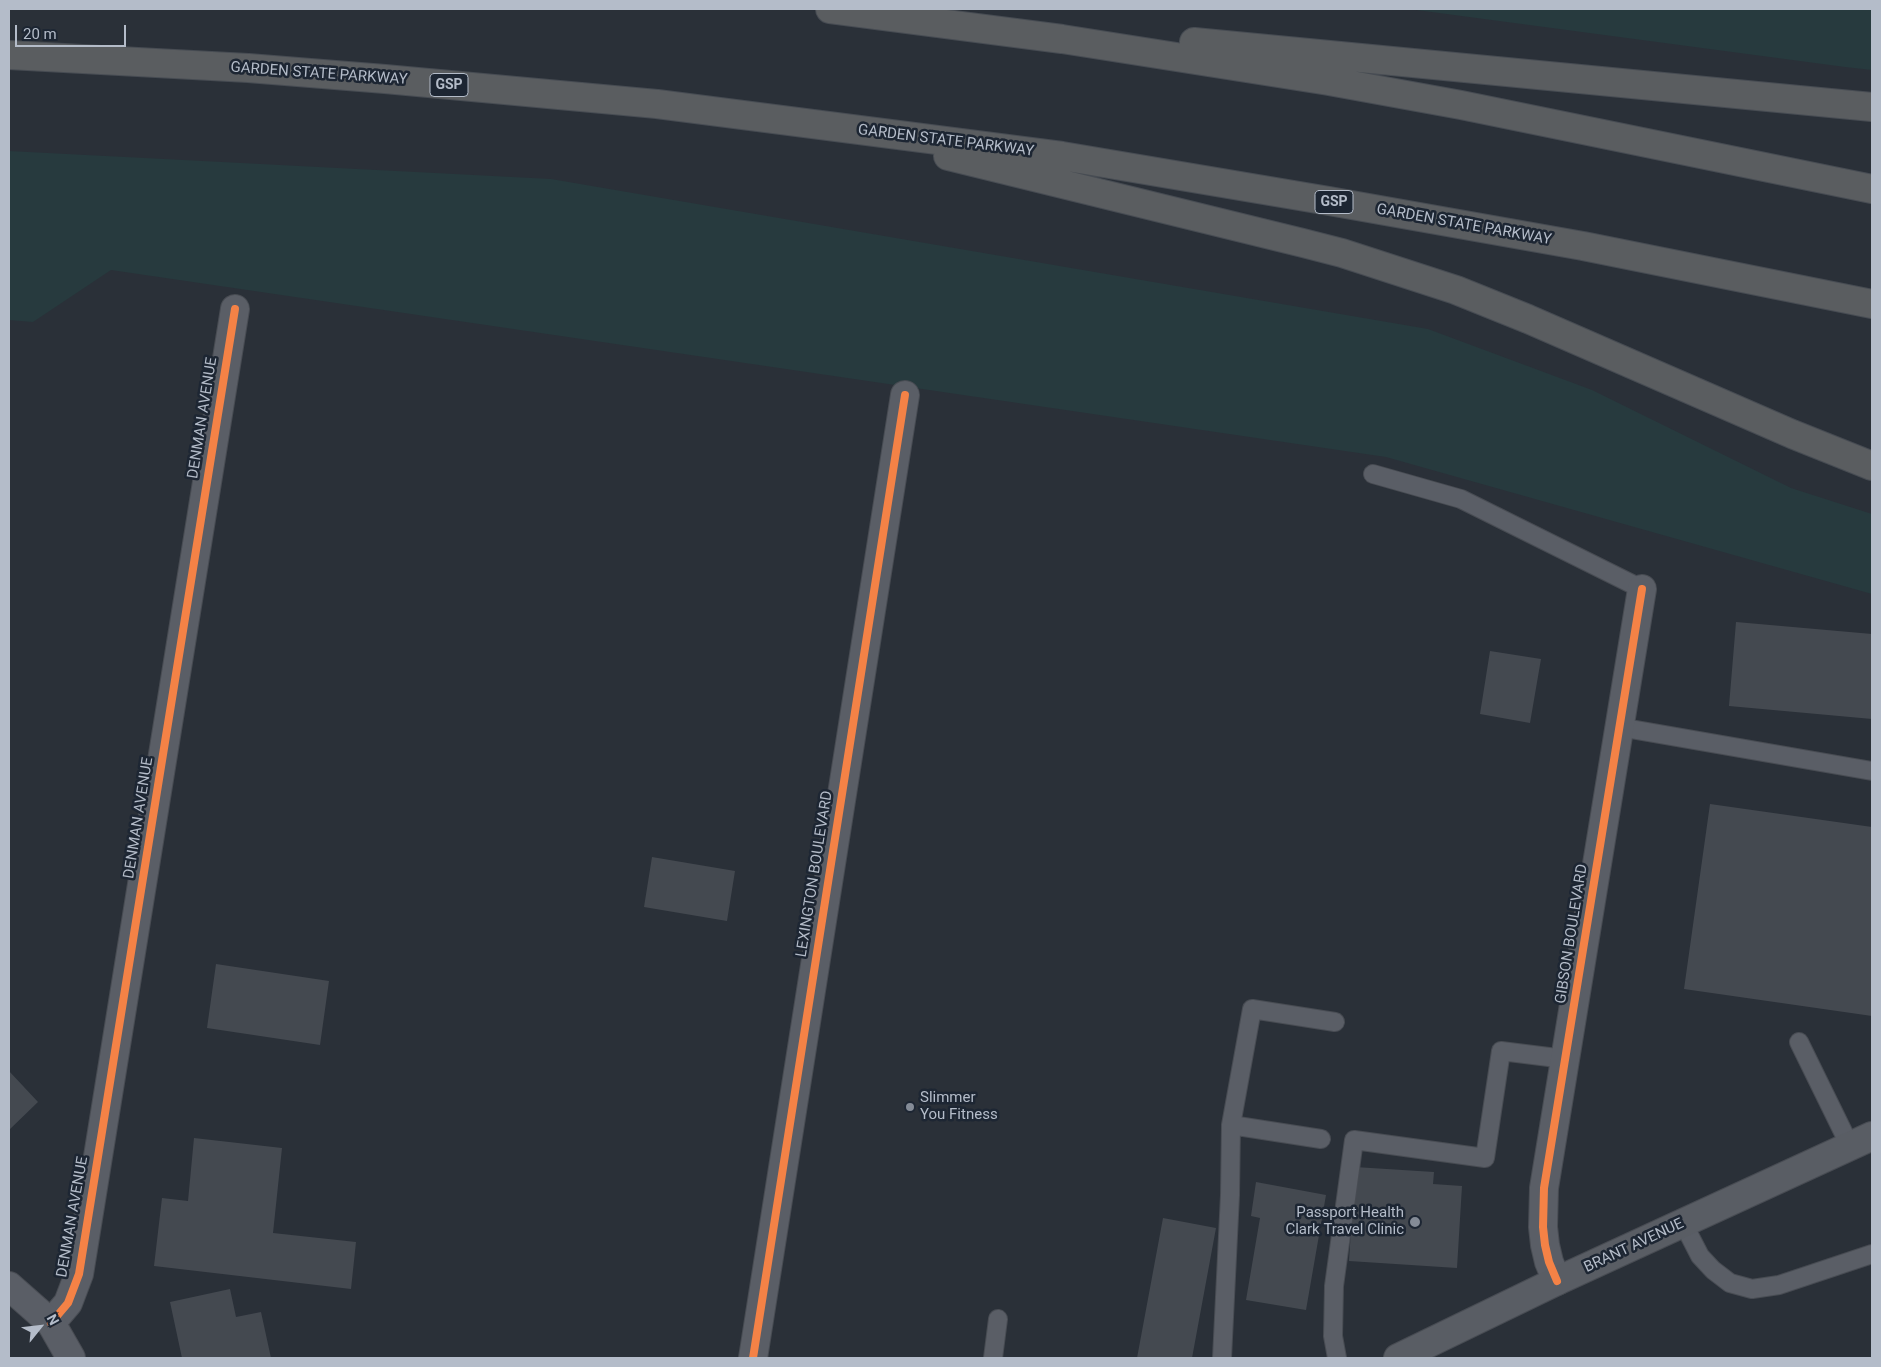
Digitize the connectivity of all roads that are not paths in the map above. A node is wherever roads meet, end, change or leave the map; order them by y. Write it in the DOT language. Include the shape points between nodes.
graph roads {
  1 [pos="830,9"];
  2 [pos="845,9"];
  3 [pos="9,55"];
  4 [pos="1872,108"];
  5 [pos="793,120"];
  6 [pos="1872,189"];
  7 [pos="1872,304"];
  8 [pos="235,309"];
  9 [pos="905,395"];
  10 [pos="1872,466"];
  11 [pos="1373,474"];
  12 [pos="1642,589"];
  13 [pos="1619,727"];
  14 [pos="1872,771"];
  15 [pos="1335,1022"];
  16 [pos="1799,1042"];
  17 [pos="1565,1059"];
  18 [pos="1231,1125"];
  19 [pos="1321,1139"];
  20 [pos="1861,1141"];
  21 [pos="1683,1224"];
  22 [pos="1872,1254"];
  23 [pos="1558,1281"];
  24 [pos="9,1286"];
  25 [pos="998,1320"];
  26 [pos="51,1323"];
  27 [pos="71,1358"];
  28 [pos="753,1358"];
  29 [pos="994,1358"];
  30 [pos="1222,1358"];
  31 [pos="1337,1358"];
  32 [pos="1398,1358"];
  1 -- 6 [label="highway" via="1062,39 1329,82 1480,109"];
  2 -- 4 [label="highway"];
  3 -- 5 [label="highway, GARDEN STATE PARKWAY / GSP" via="385,79"];
  5 -- 7 [label="highway, GARDEN STATE PARKWAY / GSP" via="1062,156 1196,178 1583,246"];
  5 -- 10 [label="highway" via="1303,243 1418,277 1504,308 1739,412"];
  8 -- 26 [label="street, DENMAN AVENUE" via="79,1274 68,1303"];
  9 -- 28 [label="street, LEXINGTON BOULEVARD"];
  11 -- 12 [label="lane" via="1461,498"];
  12 -- 13 [label="street, GIBSON BOULEVARD"];
  13 -- 14 [label="lane"];
  13 -- 17 [label="street, GIBSON BOULEVARD"];
  15 -- 18 [label="lane" via="1252,1009"];
  16 -- 20 [label="lane"];
  17 -- 23 [label="street, GIBSON BOULEVARD" via="1543,1206 1545,1245"];
  17 -- 31 [label="lane" via="1501,1050 1485,1158 1354,1140 1334,1286 1333,1336"];
  18 -- 19 [label="lane"];
  18 -- 30 [label="lane"];
  20 -- 21 [label="main road, BRANT AVENUE"];
  21 -- 22 [label="lane" via="1700,1256 1713,1270 1730,1283 1752,1289 1779,1284"];
  21 -- 23 [label="main road, BRANT AVENUE"];
  23 -- 32 [label="main road, BRANT AVENUE"];
  24 -- 26 [label="street"];
  25 -- 29 [label="lane"];
  26 -- 27 [label="street"];
}
